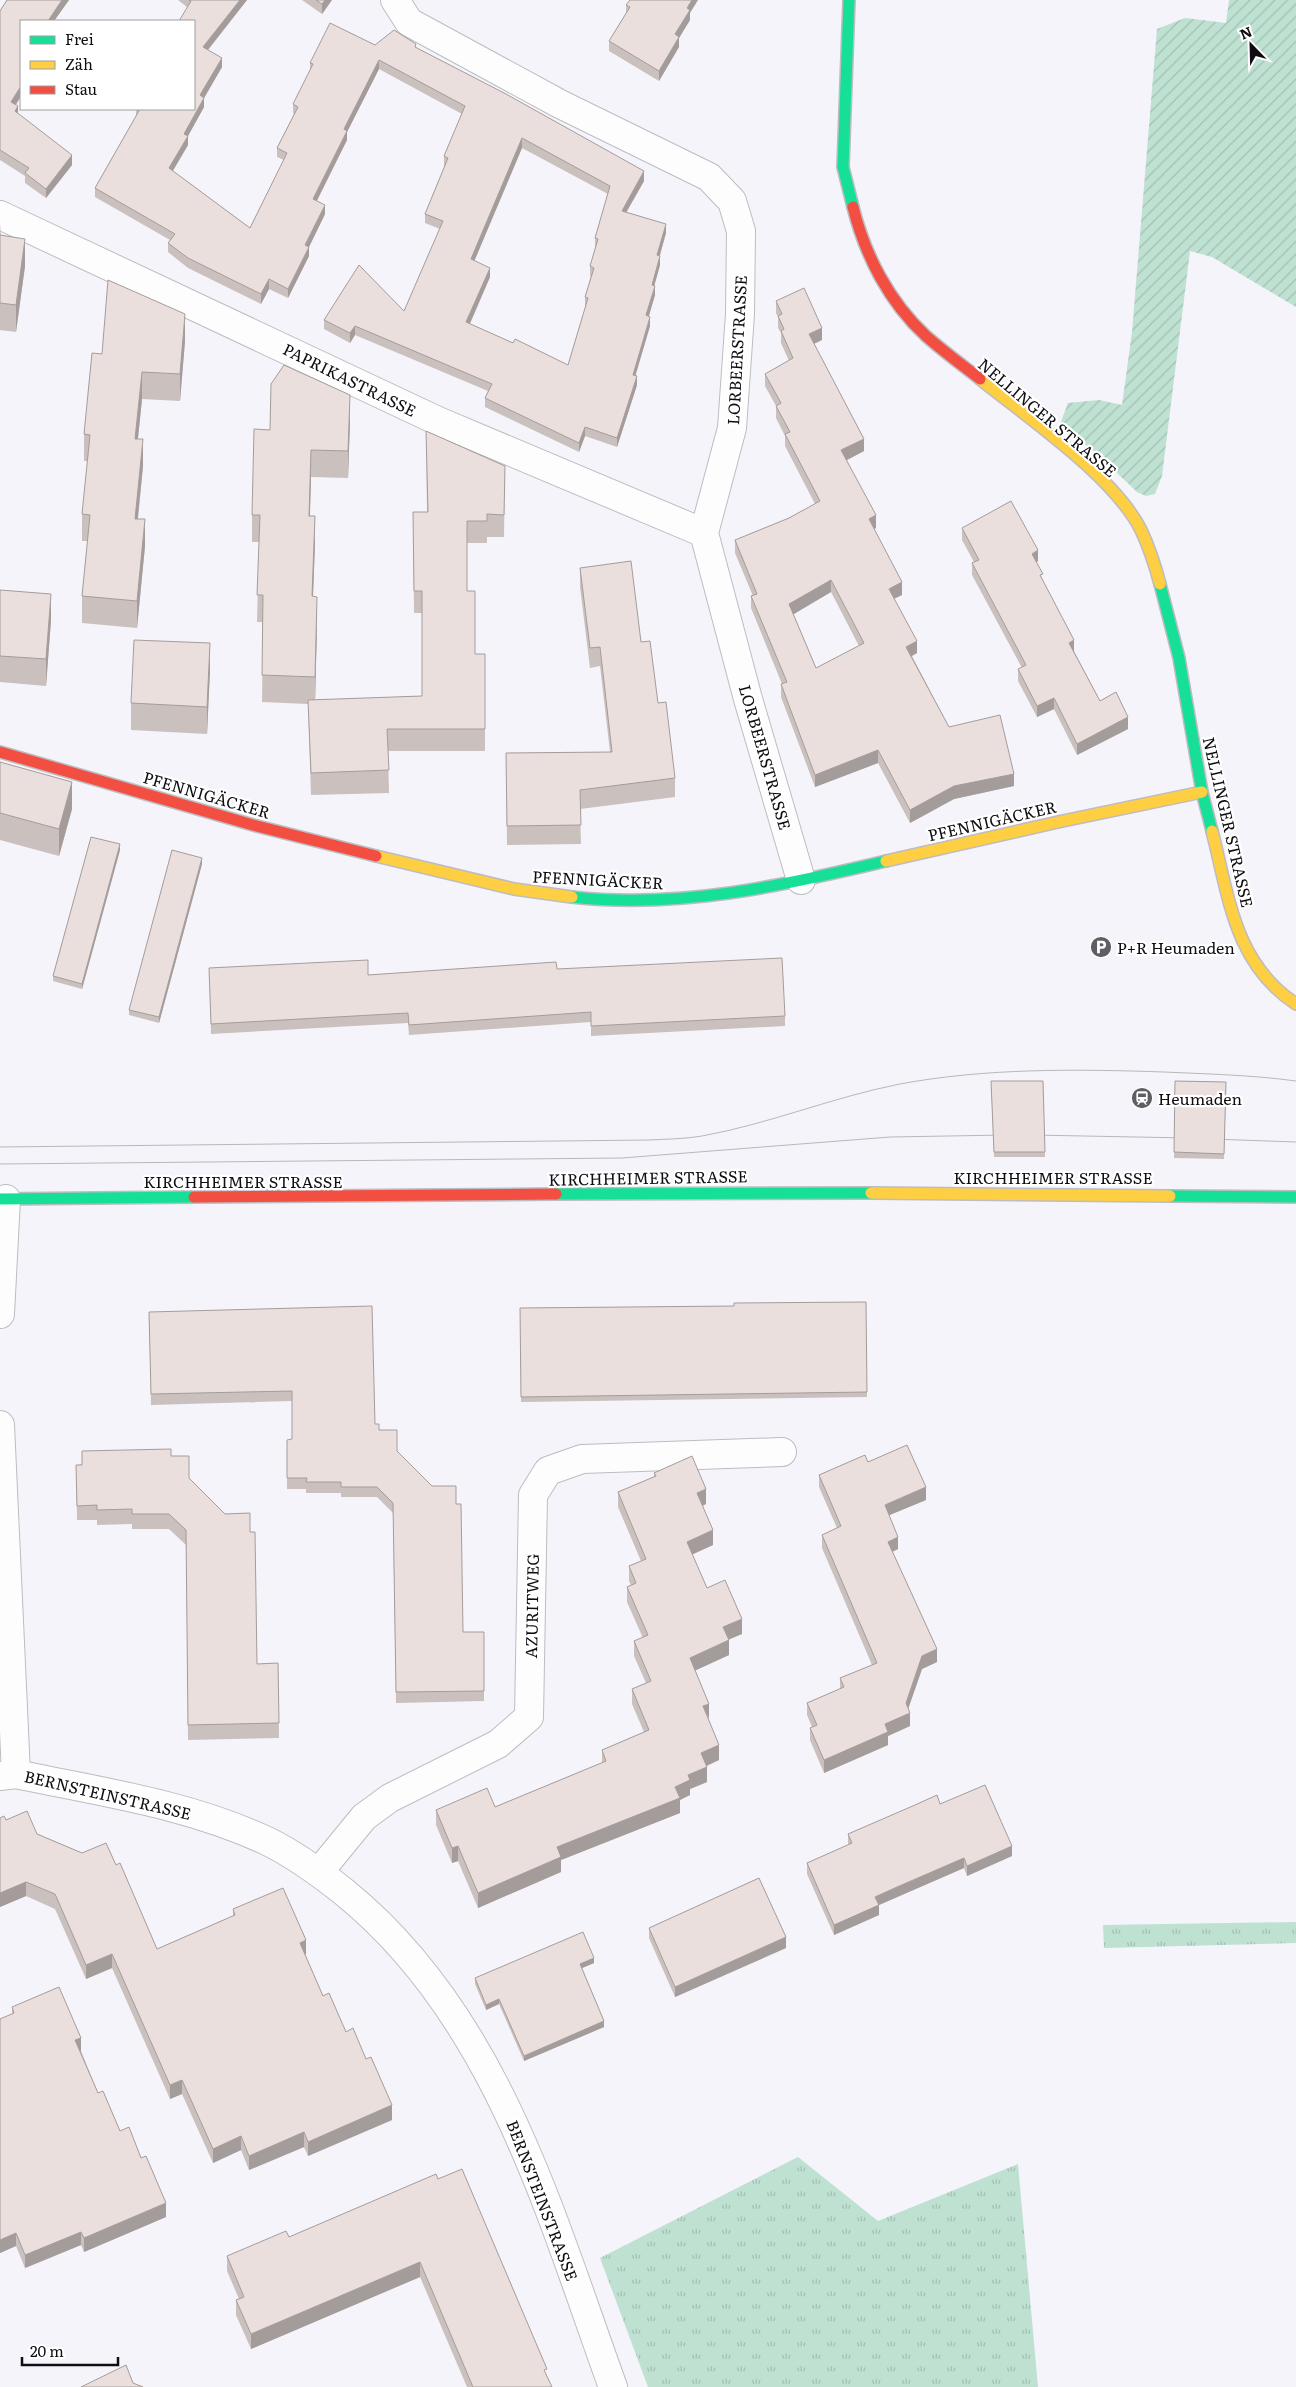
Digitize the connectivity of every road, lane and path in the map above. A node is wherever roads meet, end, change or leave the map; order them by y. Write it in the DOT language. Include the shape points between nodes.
graph roads {
  1 [pos="395,0"];
  2 [pos="849,0"];
  3 [pos="0,215"];
  4 [pos="704,533"];
  5 [pos="0,752"];
  6 [pos="1202,792"];
  7 [pos="801,880"];
  8 [pos="1296,1004"];
  9 [pos="1296,1197"];
  10 [pos="3,1199"];
  11 [pos="0,1314"];
  12 [pos="0,1425"];
  13 [pos="782,1452"];
  14 [pos="8,1775"];
  15 [pos="320,1872"];
  16 [pos="613,2387"];
  1 -- 4 [label="street, LORBEERSTRASSE" via="409,22 560,104 710,177 732,201 741,231 740,314 732,428"];
  2 -- 6 [label="street, NELLINGER STRASSE" via="844,167 859,231 886,290 925,335 1087,466 1115,494 1140,528 1158,576 1179,658"];
  3 -- 4 [label="street, PAPRIKASTRASSE" via="438,422"];
  4 -- 7 [label="street, LORBEERSTRASSE"];
  5 -- 7 [label="street, PFENNIGÄCKER" via="253,824 517,891 608,898 683,898 731,894"];
  6 -- 7 [label="street, PFENNIGÄCKER" via="1107,810"];
  6 -- 8 [label="street, NELLINGER STRASSE" via="1242,944 1264,977"];
  9 -- 10 [label="street, KIRCHHEIMER STRASSE" via="802,1192"];
  10 -- 11 [label="street"];
  12 -- 14 [label="street"];
  13 -- 15 [label="street, AZURITWEG" via="582,1459 548,1470 532,1495 529,1717 498,1744 390,1798 364,1817"];
  14 -- 15 [label="street, BERNSTEINSTRASSE" via="188,1811 268,1841"];
  15 -- 16 [label="street, BERNSTEINSTRASSE" via="370,1914 407,1953 468,2036 505,2104 534,2169"];
}
